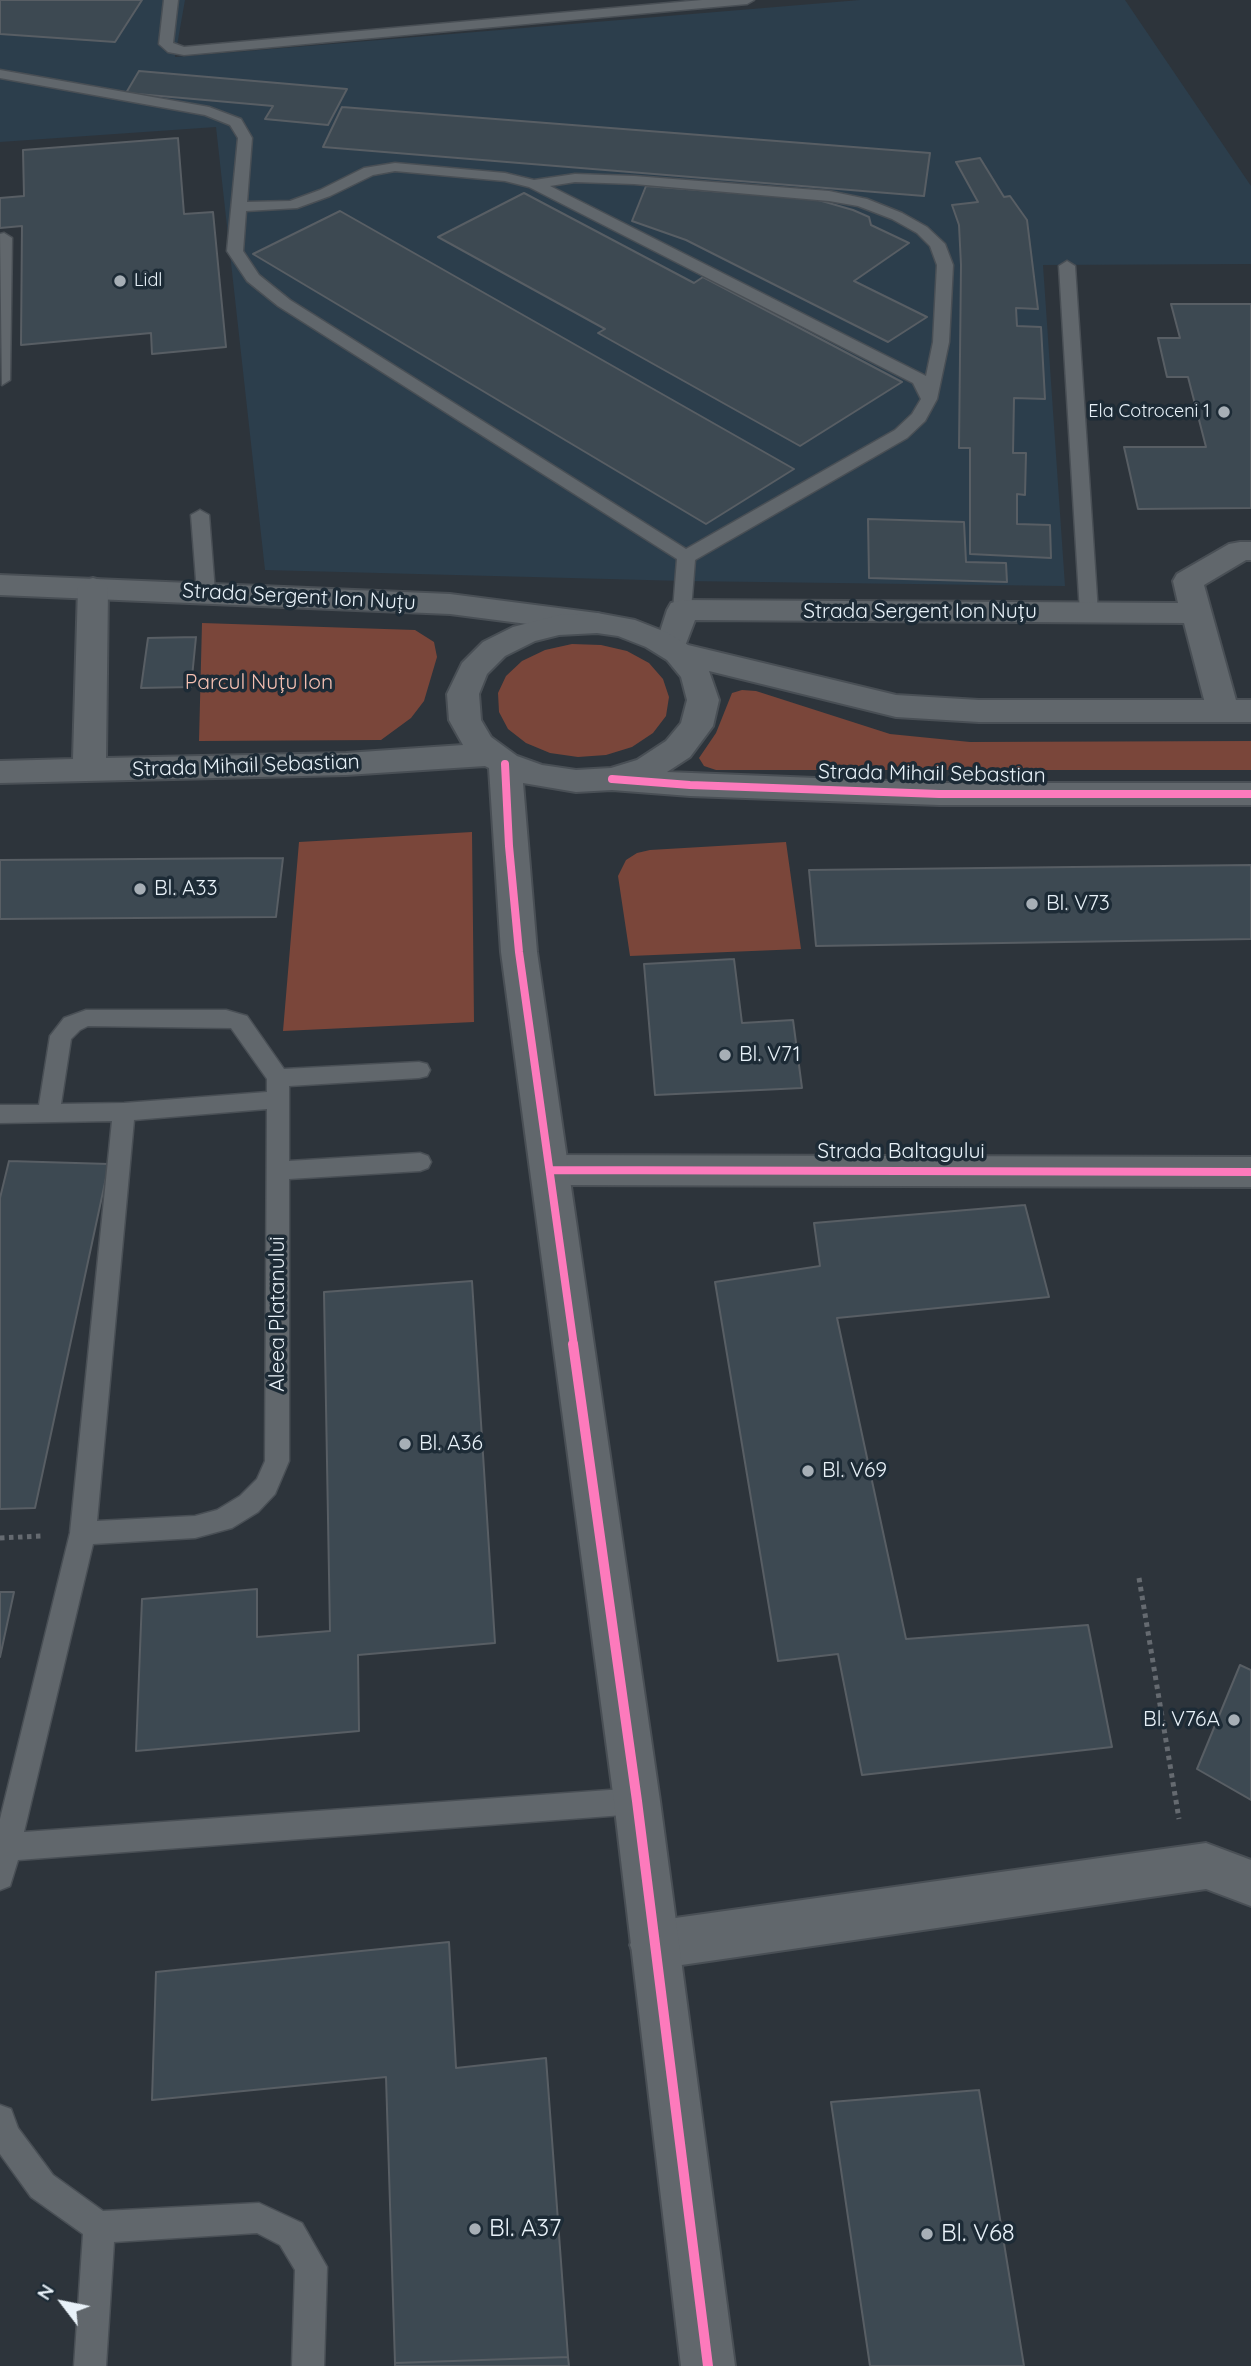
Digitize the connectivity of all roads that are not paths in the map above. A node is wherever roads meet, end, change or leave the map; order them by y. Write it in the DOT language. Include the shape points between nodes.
graph roads {
  1 [pos="171,0"];
  2 [pos="747,0"];
  3 [pos="0,74"];
  4 [pos="534,184"];
  5 [pos="239,207"];
  6 [pos="5,238"];
  7 [pos="1067,266"];
  8 [pos="2,380"];
  9 [pos="929,399"];
  10 [pos="200,515"];
  11 [pos="1251,551"];
  12 [pos="686,557"];
  13 [pos="0,585"];
  14 [pos="93,588"];
  15 [pos="206,592"];
  16 [pos="682,610"];
  17 [pos="1089,612"];
  18 [pos="1197,613"];
  19 [pos="597,623"];
  20 [pos="674,650"];
  21 [pos="1237,711"];
  22 [pos="499,759"];
  23 [pos="89,771"];
  24 [pos="0,772"];
  25 [pos="612,779"];
  26 [pos="576,781"];
  27 [pos="1251,794"];
  28 [pos="509,832"];
  29 [pos="419,1070"];
  30 [pos="278,1089"];
  31 [pos="124,1112"];
  32 [pos="0,1114"];
  33 [pos="49,1114"];
  34 [pos="420,1161"];
  35 [pos="551,1170"];
  36 [pos="279,1171"];
  37 [pos="1251,1172"];
  38 [pos="83,1533"];
  39 [pos="637,1801"];
  40 [pos="6,1847"];
  41 [pos="0,1876"];
  42 [pos="1251,1883"];
  43 [pos="654,1945"];
  44 [pos="0,2120"];
  45 [pos="99,2227"];
  46 [pos="90,2366"];
  47 [pos="308,2366"];
  48 [pos="708,2366"];
  1 -- 2 [label="lane" via="166,44 184,51"];
  3 -- 5 [label="lane" via="209,111 236,122 245,138"];
  4 -- 5 [label="lane" via="395,167 369,171 292,205"];
  4 -- 9 [label="lane" via="920,380"];
  4 -- 9 [label="lane" via="575,178 634,180 815,195 862,202 897,216 937,244 945,265 941,342"];
  5 -- 12 [label="lane" via="235,251 253,278 284,303"];
  6 -- 8 [label="lane"];
  7 -- 17 [label="lane"];
  9 -- 12 [label="lane" via="901,434"];
  10 -- 15 [label="lane"];
  11 -- 18 [label="street" via="1240,551 1188,581"];
  12 -- 16 [label="lane"];
  13 -- 14 [label="street, Strada Sergent Ion Nuțu"];
  14 -- 15 [label="street, Strada Sergent Ion Nuțu"];
  14 -- 23 [label="street"];
  15 -- 19 [label="street, Strada Sergent Ion Nuțu" via="450,604"];
  16 -- 17 [label="street, Strada Sergent Ion Nuțu"];
  16 -- 20 [label="street"];
  17 -- 18 [label="street, Strada Sergent Ion Nuțu"];
  18 -- 21 [label="street"];
  19 -- 20 [label="street" via="643,633"];
  19 -- 22 [label="street" via="559,625 524,634 494,649 473,670 463,694 465,720 479,744"];
  20 -- 21 [label="street" via="896,706 979,711"];
  20 -- 25 [label="street" via="696,675 700,687 703,700 697,726 678,749 649,768"];
  22 -- 23 [label="street, Strada Mihail Sebastian"];
  22 -- 26 [label="street" via="538,776"];
  22 -- 28 [label="street"];
  23 -- 24 [label="street, Strada Mihail Sebastian"];
  25 -- 26 [label="street"];
  25 -- 27 [label="street, Strada Mihail Sebastian" via="939,794"];
  26 -- 28 [label="street" via="531,804"];
  28 -- 35 [label="street" via="519,953"];
  29 -- 30 [label="lane"];
  30 -- 31 [label="lane"];
  30 -- 33 [label="lane" via="239,1022 226,1018 86,1018 61,1036"];
  30 -- 36 [label="lane, Aleea Platanului"];
  31 -- 33 [label="lane"];
  31 -- 38 [label="lane"];
  32 -- 33 [label="lane"];
  34 -- 36 [label="lane"];
  35 -- 37 [label="street, Strada Baltagului"];
  35 -- 39 [label="street"];
  36 -- 38 [label="lane, Aleea Platanului" via="277,1461 266,1486 249,1504 223,1520 195,1527"];
  38 -- 40 [label="lane"];
  39 -- 40 [label="lane"];
  39 -- 43 [label="street"];
  40 -- 41 [label="lane"];
  42 -- 43 [label="street" via="1206,1866"];
  43 -- 48 [label="street"];
  44 -- 45 [label="lane" via="6,2137 42,2186"];
  45 -- 46 [label="lane"];
  45 -- 47 [label="lane" via="259,2218 291,2234 311,2267"];
}
